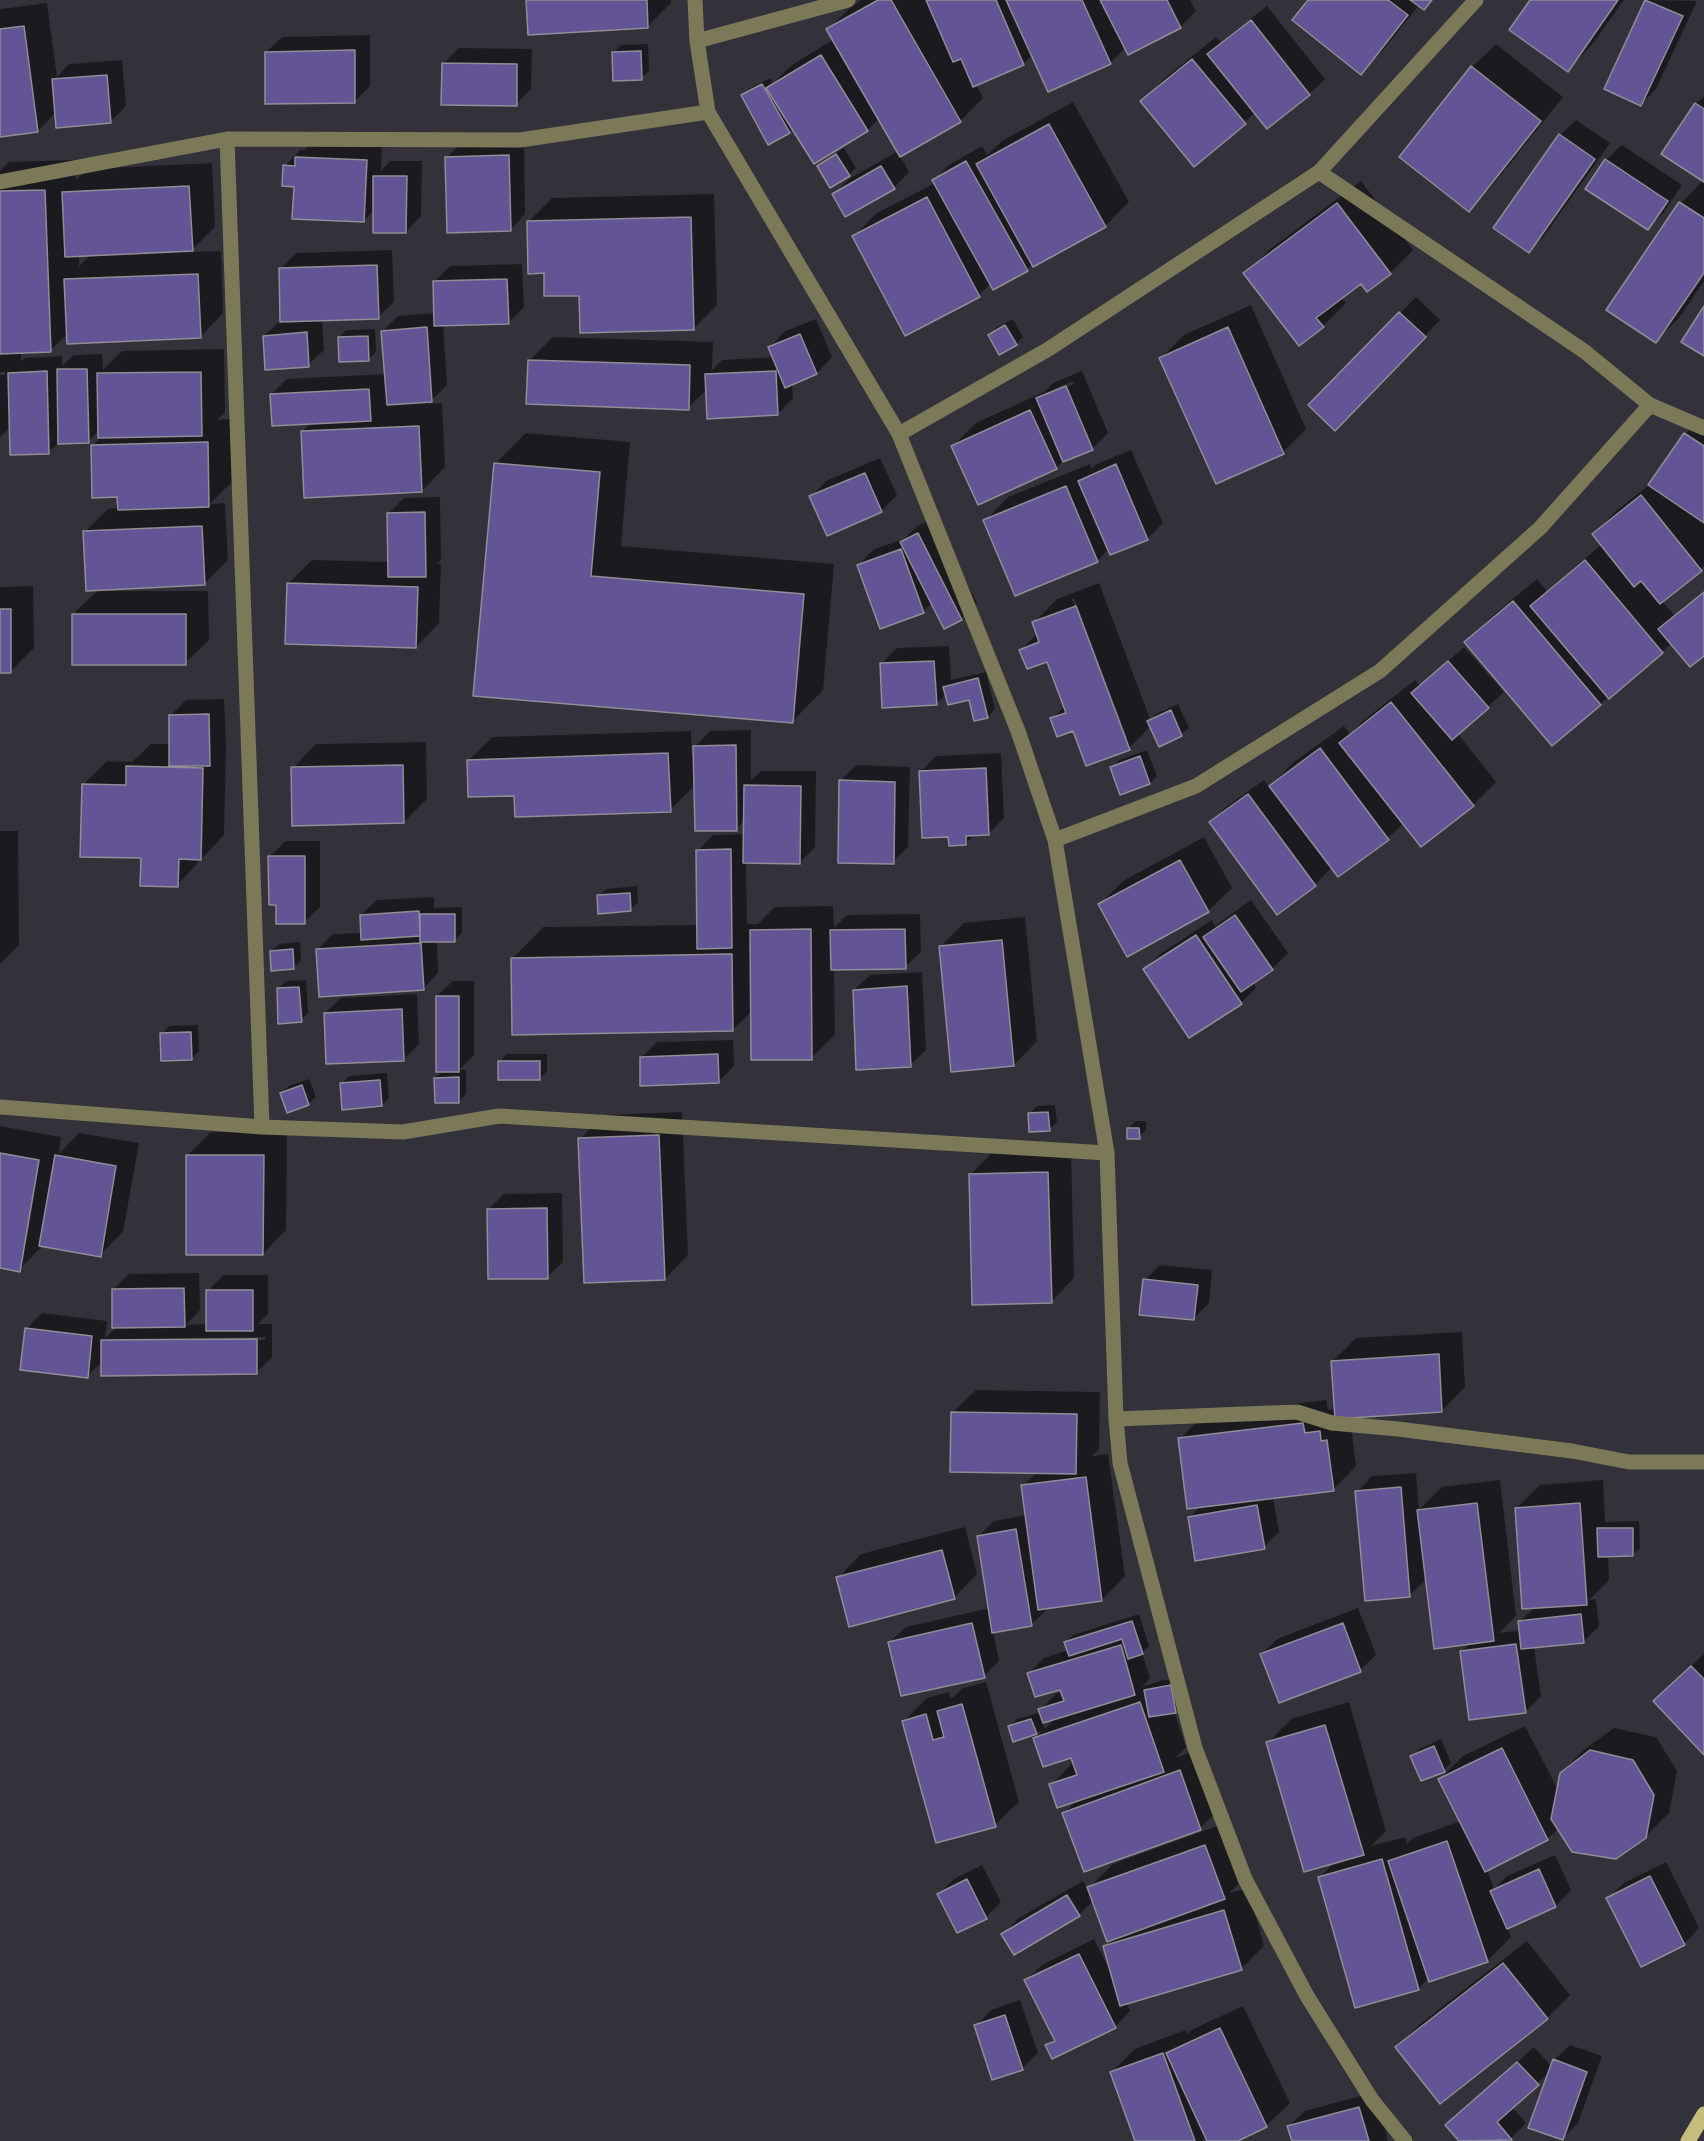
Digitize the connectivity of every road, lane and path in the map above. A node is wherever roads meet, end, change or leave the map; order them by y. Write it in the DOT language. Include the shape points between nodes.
graph roads {
  1 [pos="695,0"];
  2 [pos="848,0"];
  3 [pos="1476,0"];
  4 [pos="697,41"];
  5 [pos="708,112"];
  6 [pos="227,139"];
  7 [pos="1319,172"];
  8 [pos="0,182"];
  9 [pos="1650,405"];
  10 [pos="1704,428"];
  11 [pos="899,434"];
  12 [pos="1055,840"];
  13 [pos="0,1107"];
  14 [pos="262,1127"];
  15 [pos="1107,1153"];
  16 [pos="1116,1419"];
  17 [pos="1704,1462"];
  18 [pos="1704,2114"];
  19 [pos="1405,2141"];
  20 [pos="1688,2141"];
  1 -- 4 [label="street"];
  2 -- 4 [label="street"];
  3 -- 7 [label="street"];
  4 -- 5 [label="street"];
  5 -- 6 [label="street" via="520,140"];
  5 -- 11 [label="street"];
  6 -- 8 [label="street"];
  6 -- 14 [label="street"];
  7 -- 9 [label="street" via="1584,351"];
  7 -- 11 [label="street" via="1047,350"];
  9 -- 10 [label="street"];
  9 -- 12 [label="street" via="1540,528 1380,671 1196,786"];
  11 -- 12 [label="street" via="1018,731"];
  12 -- 15 [label="street"];
  13 -- 14 [label="street"];
  14 -- 15 [label="street" via="403,1132 499,1116"];
  15 -- 16 [label="street"];
  16 -- 17 [label="street" via="1297,1412 1332,1423 1572,1451 1629,1462"];
  16 -- 19 [label="street" via="1120,1463 1195,1748 1245,1879 1307,1996 1372,2100"];
  18 -- 20 [label="main road"];
}
